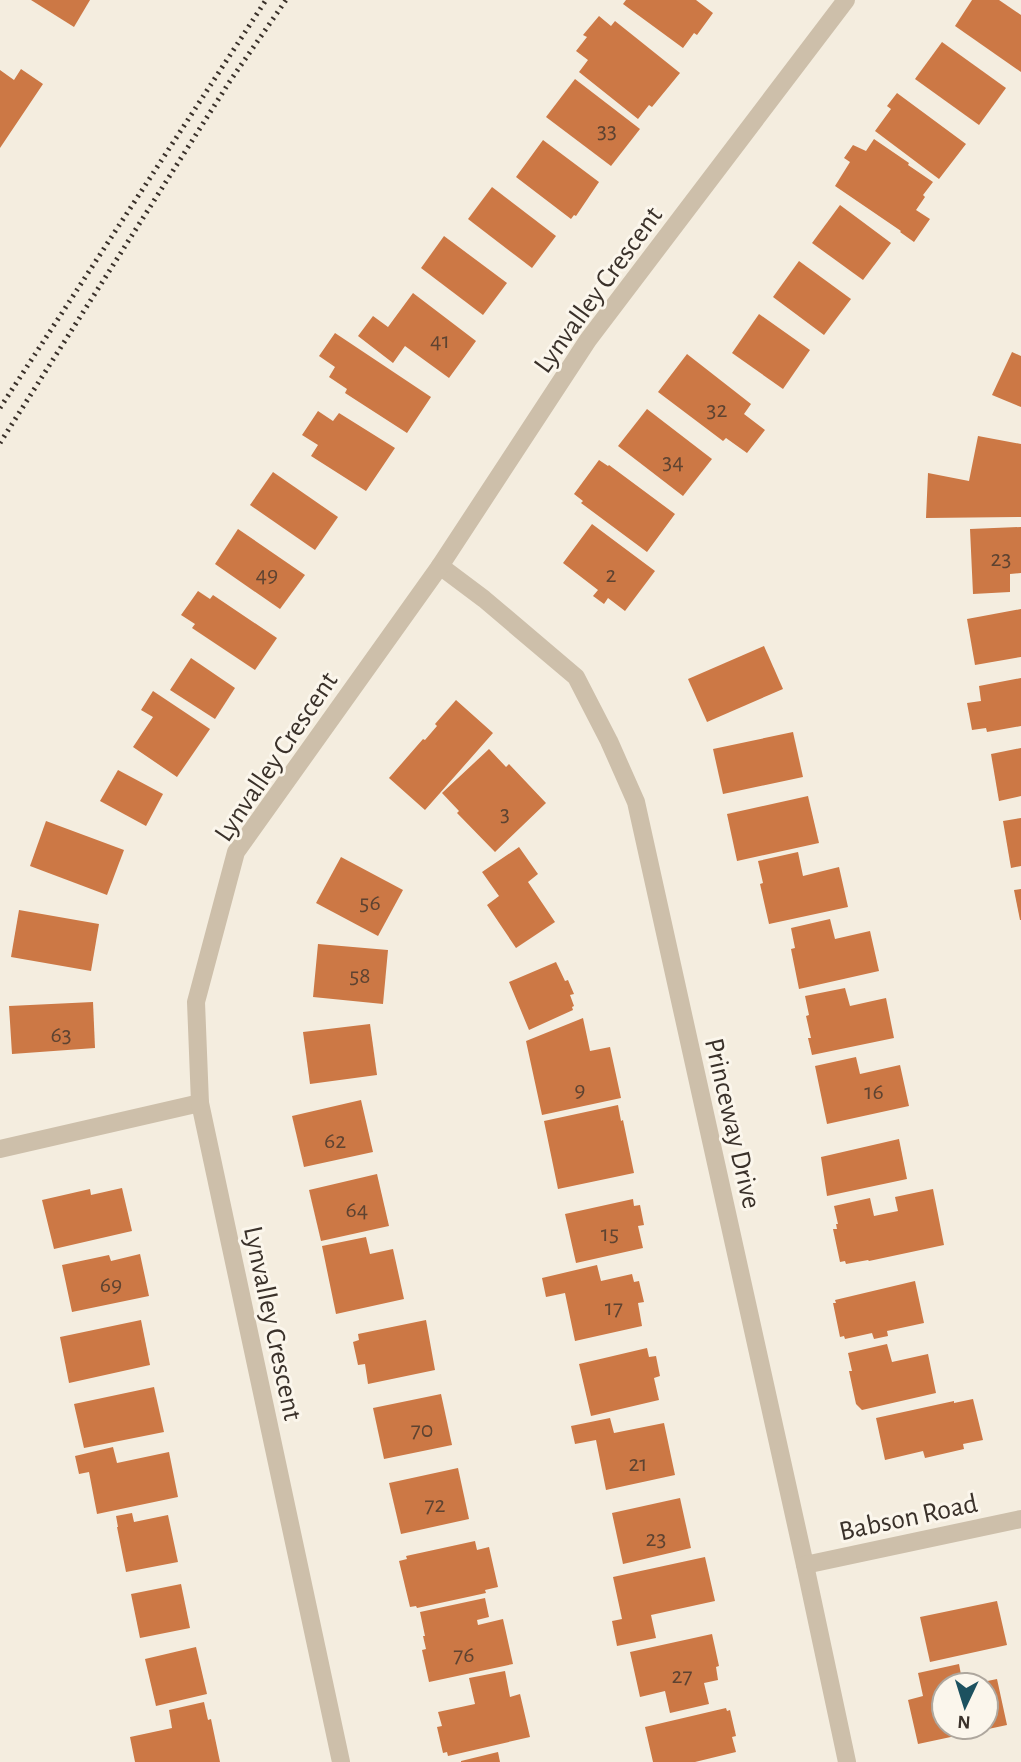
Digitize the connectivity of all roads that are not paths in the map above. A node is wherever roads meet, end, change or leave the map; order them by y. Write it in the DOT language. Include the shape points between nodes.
graph roads {
  1 [pos="846,0"];
  2 [pos="440,566"];
  3 [pos="200,1103"];
  4 [pos="0,1149"];
  5 [pos="1021,1519"];
  6 [pos="806,1565"];
  7 [pos="341,1762"];
  8 [pos="847,1762"];
  1 -- 2 [label="street, Lynvalley Crescent" via="588,340"];
  2 -- 3 [label="street, Lynvalley Crescent" via="236,852 195,1002"];
  2 -- 6 [label="street, Princeway Drive" via="576,677 636,802"];
  3 -- 4 [label="street"];
  3 -- 7 [label="street, Lynvalley Crescent"];
  5 -- 6 [label="street, Babson Road"];
  6 -- 8 [label="street, Princeway Drive"];
}
